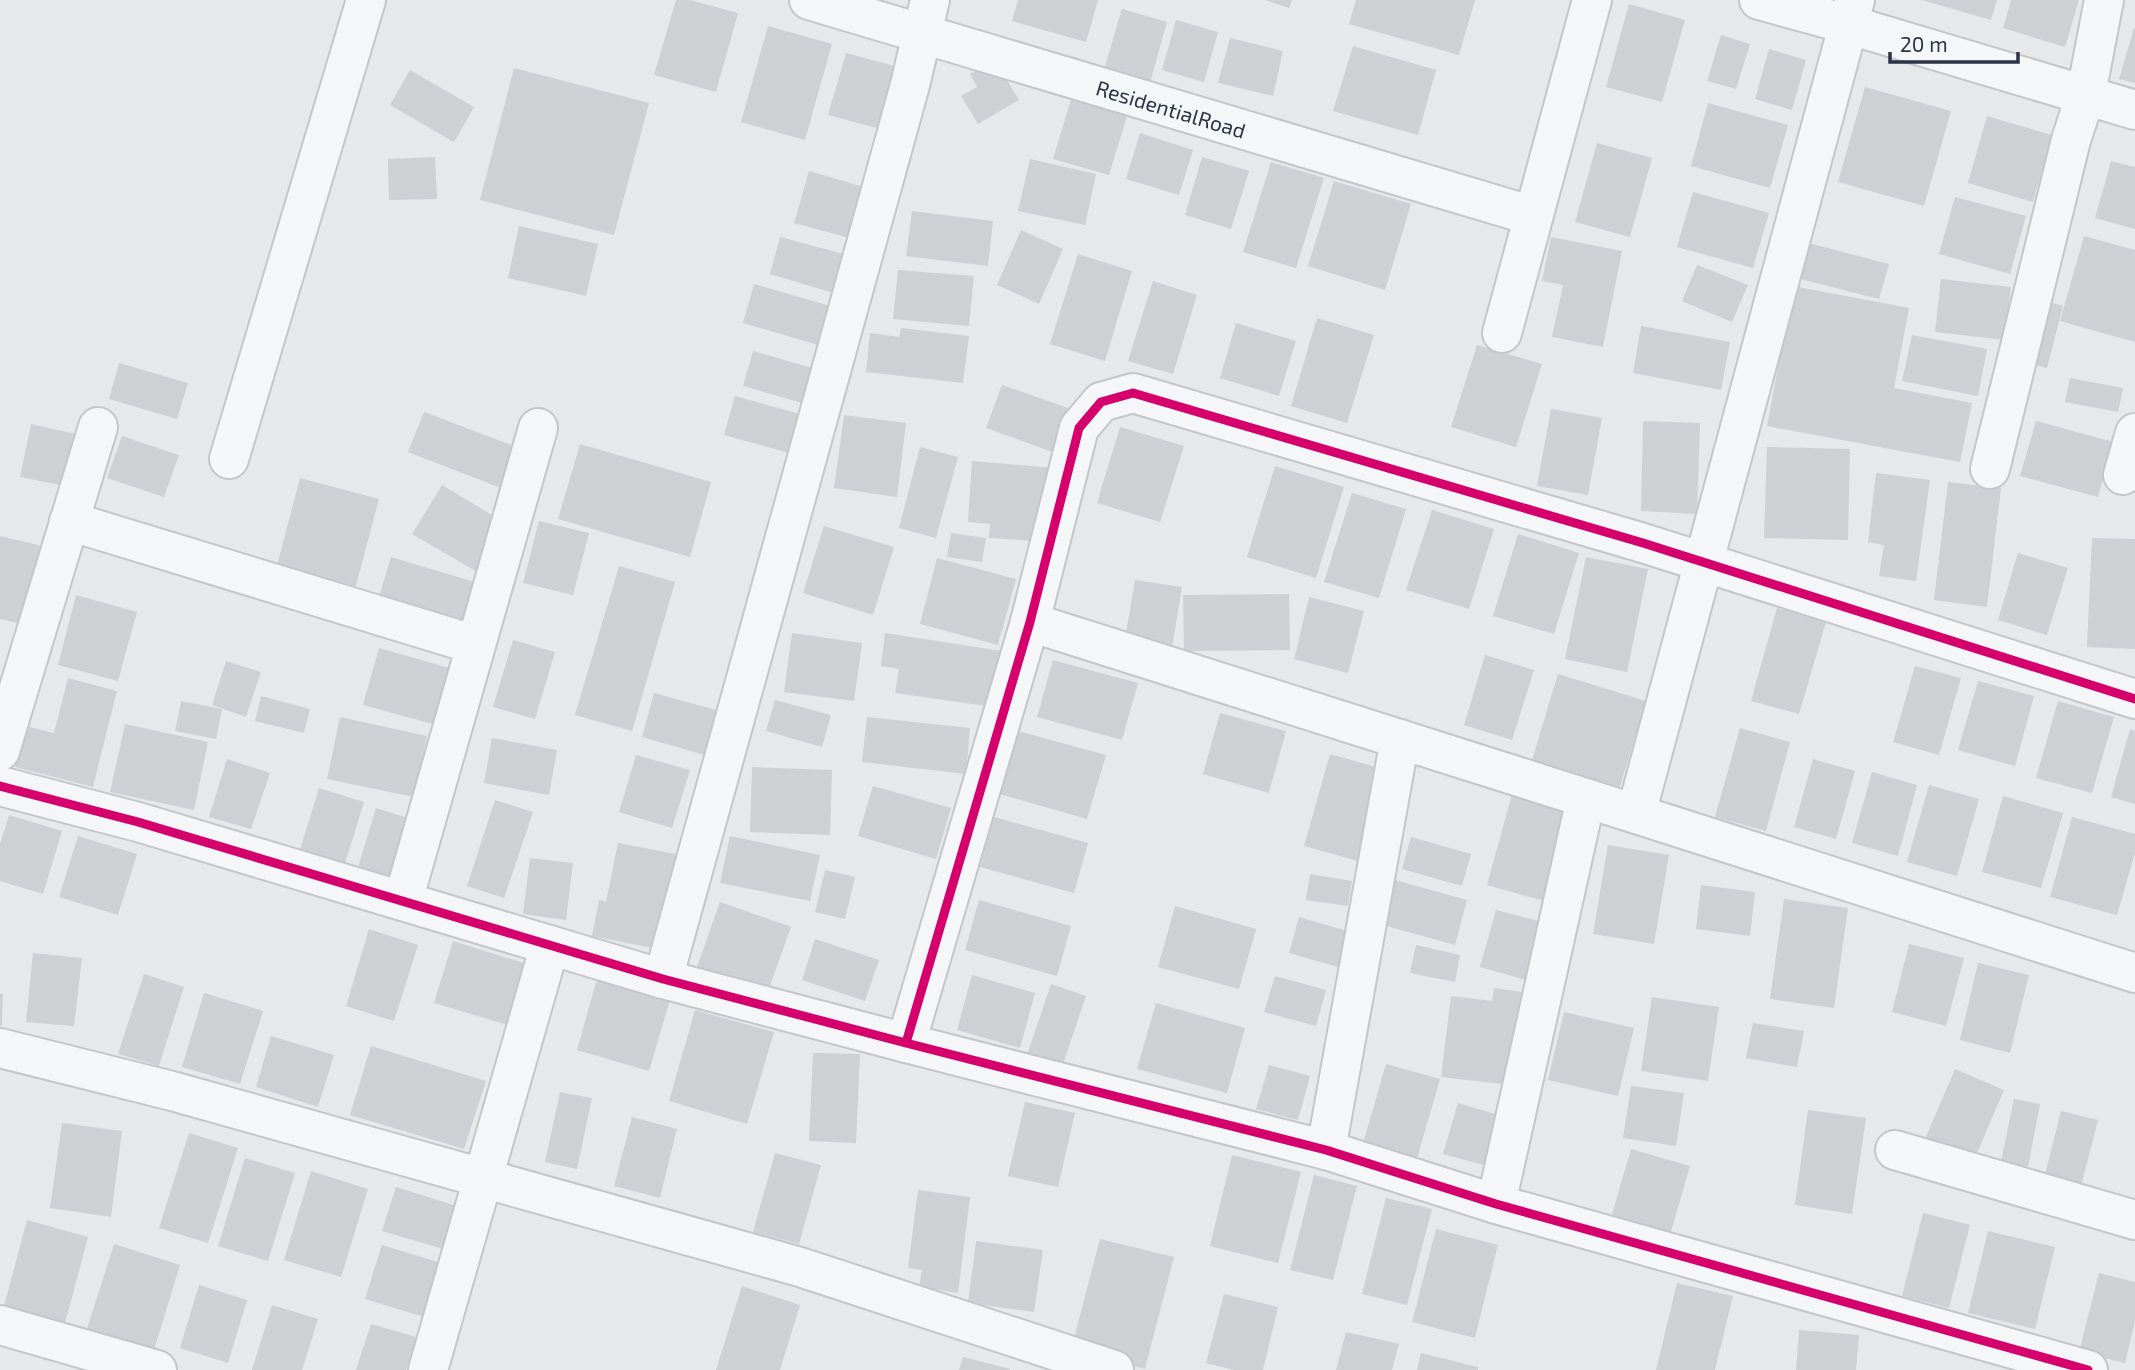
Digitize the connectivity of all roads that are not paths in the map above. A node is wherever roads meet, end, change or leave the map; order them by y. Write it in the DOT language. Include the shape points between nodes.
graph roads {
  1 [pos="366,0"];
  2 [pos="809,0"];
  3 [pos="1592,0"];
  4 [pos="1759,0"];
  5 [pos="2104,0"];
  6 [pos="1852,12"];
  7 [pos="926,17"];
  8 [pos="2086,94"];
  9 [pos="2135,110"];
  10 [pos="1533,216"];
  11 [pos="1502,332"];
  12 [pos="97,427"];
  13 [pos="538,428"];
  14 [pos="2135,433"];
  15 [pos="229,459"];
  16 [pos="1990,469"];
  17 [pos="2123,475"];
  18 [pos="69,521"];
  19 [pos="1703,562"];
  20 [pos="1030,622"];
  21 [pos="477,645"];
  22 [pos="2135,699"];
  23 [pos="1400,739"];
  24 [pos="0,751"];
  25 [pos="0,786"];
  26 [pos="1586,797"];
  27 [pos="1636,814"];
  28 [pos="403,901"];
  29 [pos="550,945"];
  30 [pos="2135,973"];
  31 [pos="663,979"];
  32 [pos="906,1043"];
  33 [pos="0,1048"];
  34 [pos="1326,1150"];
  35 [pos="1895,1150"];
  36 [pos="484,1178"];
  37 [pos="1496,1204"];
  38 [pos="2135,1220"];
  39 [pos="0,1325"];
  40 [pos="157,1370"];
  41 [pos="428,1370"];
  42 [pos="1114,1370"];
  43 [pos="2088,1370"];
  1 -- 15 [label="street"];
  2 -- 7 [label="street, ResidentialRoad"];
  3 -- 10 [label="street"];
  4 -- 6 [label="street"];
  5 -- 8 [label="street"];
  6 -- 8 [label="street"];
  6 -- 19 [label="street"];
  7 -- 10 [label="street, ResidentialRoad"];
  7 -- 31 [label="street"];
  8 -- 9 [label="street"];
  8 -- 16 [label="street"];
  10 -- 11 [label="street"];
  12 -- 18 [label="street"];
  13 -- 21 [label="street"];
  14 -- 17 [label="street"];
  18 -- 21 [label="street"];
  18 -- 24 [label="street"];
  19 -- 20 [label="street" via="1133,393 1101,402 1079,428"];
  19 -- 22 [label="street"];
  19 -- 27 [label="street"];
  20 -- 23 [label="street"];
  20 -- 32 [label="street"];
  21 -- 28 [label="street"];
  23 -- 26 [label="street"];
  23 -- 34 [label="street"];
  25 -- 28 [label="street"];
  26 -- 27 [label="street"];
  26 -- 37 [label="street"];
  27 -- 30 [label="street"];
  28 -- 29 [label="street"];
  29 -- 31 [label="street"];
  29 -- 36 [label="street"];
  31 -- 32 [label="street"];
  32 -- 34 [label="street"];
  33 -- 36 [label="street"];
  34 -- 37 [label="street"];
  35 -- 38 [label="street"];
  36 -- 41 [label="street"];
  36 -- 42 [label="street" via="800,1267"];
  37 -- 43 [label="street"];
  39 -- 40 [label="street"];
}
